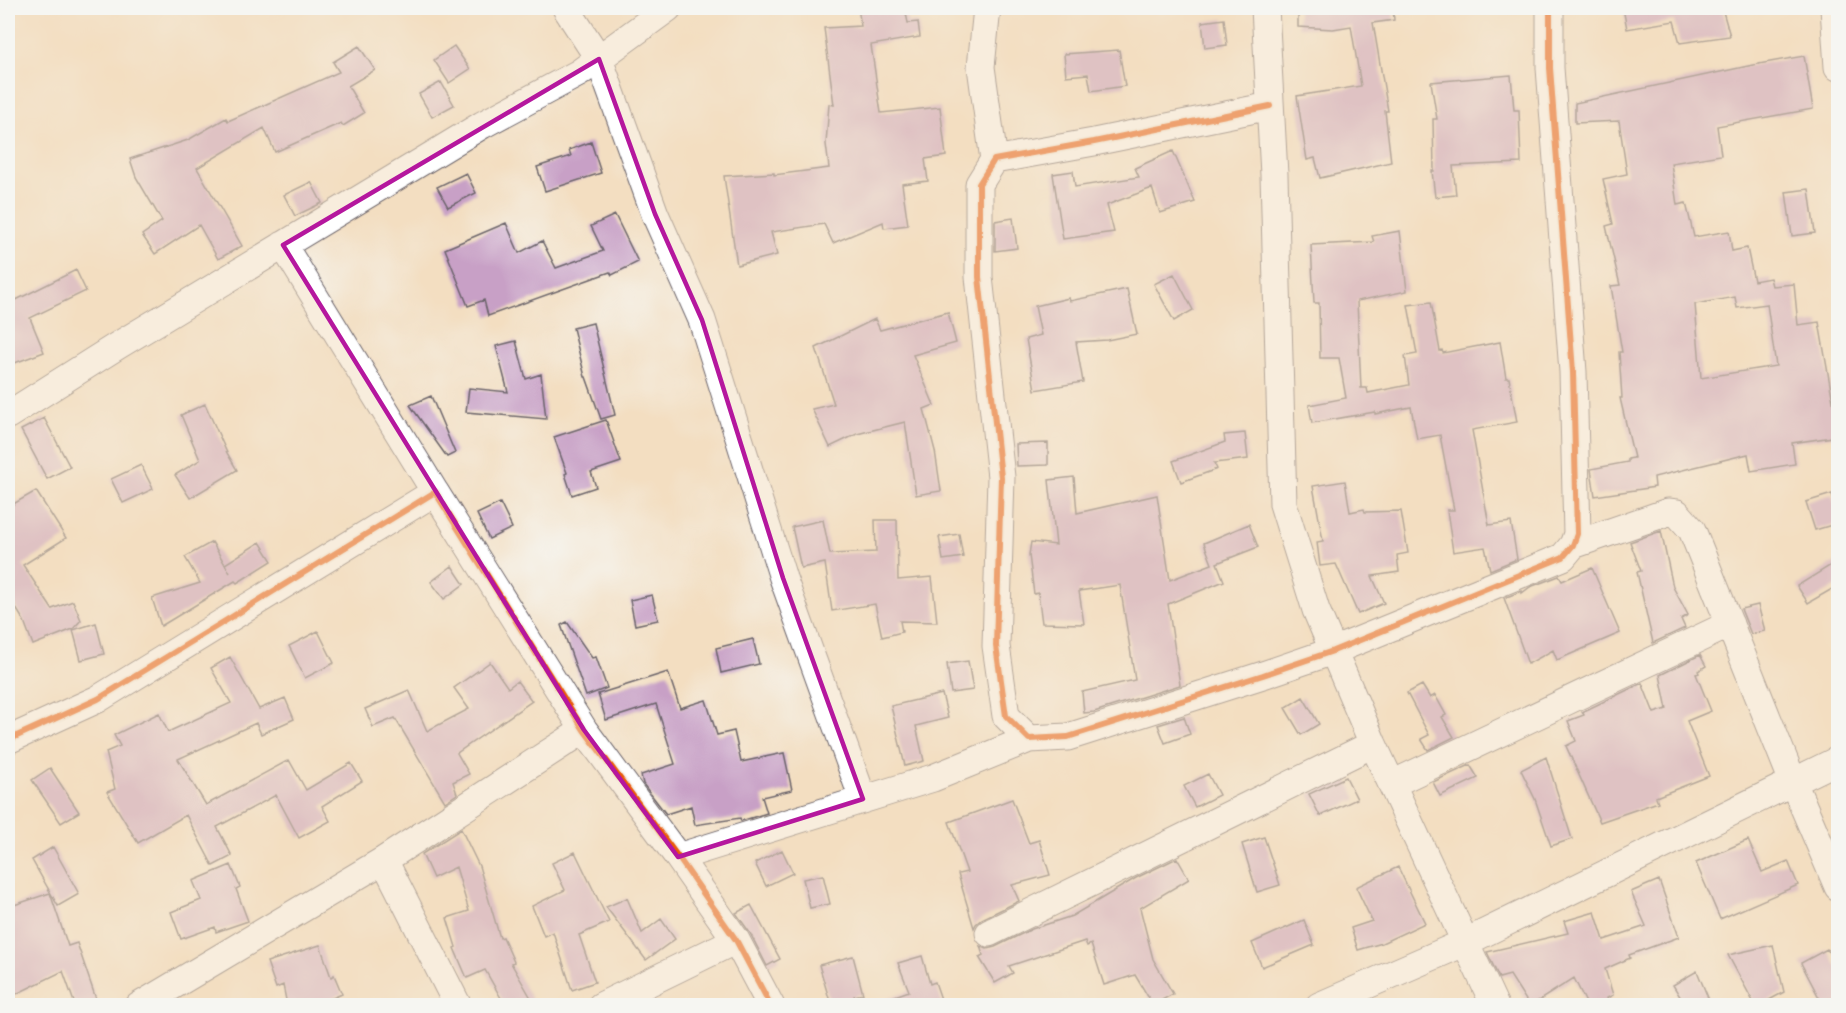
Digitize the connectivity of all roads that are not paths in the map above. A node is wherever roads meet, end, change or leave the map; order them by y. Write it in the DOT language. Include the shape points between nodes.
graph roads {
  1 [pos="566,8"];
  2 [pos="668,8"];
  3 [pos="987,8"];
  4 [pos="1265,8"];
  5 [pos="1550,8"];
  6 [pos="1834,8"];
  7 [pos="599,59"];
  8 [pos="1839,67"];
  9 [pos="1269,106"];
  10 [pos="994,160"];
  11 [pos="283,245"];
  12 [pos="8,415"];
  13 [pos="435,492"];
  14 [pos="1574,545"];
  15 [pos="1730,624"];
  16 [pos="1333,651"];
  17 [pos="584,730"];
  18 [pos="1029,739"];
  19 [pos="8,740"];
  20 [pos="1373,744"];
  21 [pos="1839,760"];
  22 [pos="1793,782"];
  23 [pos="1392,784"];
  24 [pos="863,799"];
  25 [pos="678,857"];
  26 [pos="384,860"];
  27 [pos="1839,887"];
  28 [pos="989,933"];
  29 [pos="736,940"];
  30 [pos="1466,942"];
  31 [pos="154,1002"];
  32 [pos="458,1005"];
  33 [pos="601,1005"];
  34 [pos="771,1005"];
  35 [pos="1319,1005"];
  36 [pos="1495,1005"];
  1 -- 7 [label="street"];
  2 -- 7 [label="street"];
  3 -- 10 [label="street" via="981,67"];
  4 -- 9 [label="street"];
  5 -- 14 [label="street" via="1550,68 1573,372 1577,534"];
  6 -- 8 [label="street"];
  7 -- 11 [label="street"];
  7 -- 24 [label="street" via="655,214 702,320 783,578"];
  9 -- 10 [label="street"];
  9 -- 16 [label="street" via="1283,504"];
  10 -- 18 [label="street" via="979,184 979,277 1001,477 996,646 1006,716"];
  11 -- 12 [label="street"];
  11 -- 13 [label="street"];
  13 -- 17 [label="street"];
  13 -- 19 [label="street" via="98,699"];
  14 -- 15 [label="street" via="1668,512 1677,513 1692,530"];
  14 -- 16 [label="street" via="1563,556"];
  15 -- 22 [label="street"];
  15 -- 23 [label="street"];
  16 -- 18 [label="street" via="1068,737"];
  16 -- 20 [label="street"];
  17 -- 25 [label="street"];
  17 -- 26 [label="street"];
  18 -- 24 [label="street" via="933,778"];
  20 -- 23 [label="street"];
  20 -- 28 [label="street"];
  21 -- 22 [label="street"];
  22 -- 27 [label="street"];
  22 -- 30 [label="street"];
  23 -- 30 [label="street"];
  24 -- 25 [label="street"];
  25 -- 29 [label="street"];
  26 -- 31 [label="street"];
  26 -- 32 [label="street"];
  29 -- 33 [label="street"];
  29 -- 34 [label="street"];
  30 -- 35 [label="street"];
  30 -- 36 [label="street"];
}
